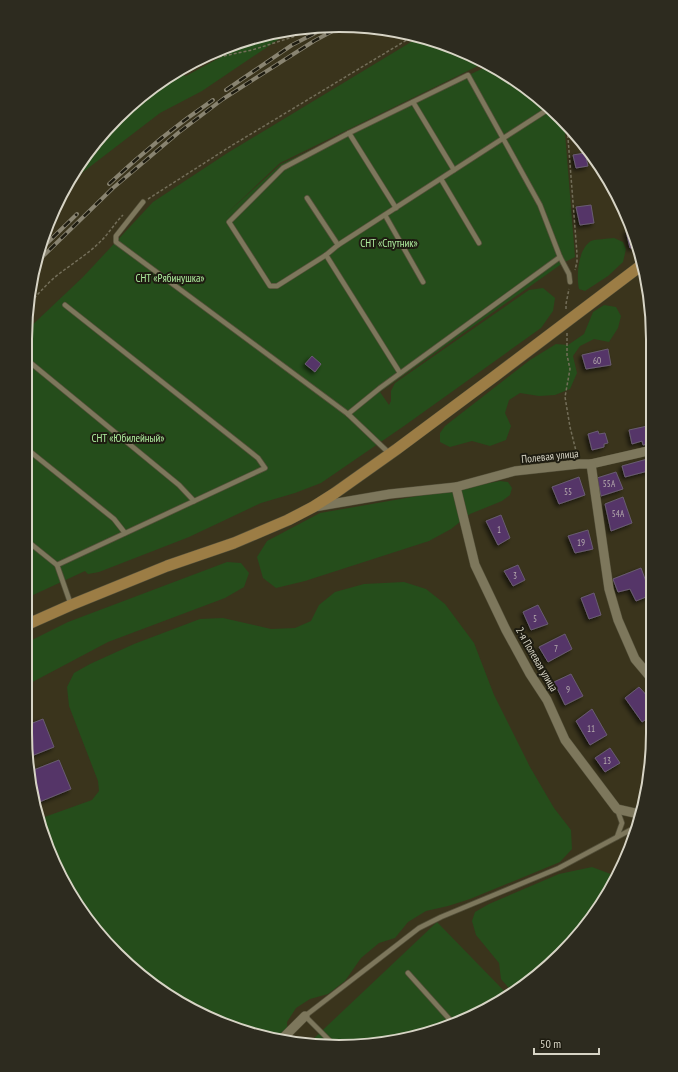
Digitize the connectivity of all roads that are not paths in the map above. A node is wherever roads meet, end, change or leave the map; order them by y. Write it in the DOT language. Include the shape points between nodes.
graph roads {
  1 [pos="413,102"];
  2 [pos="545,111"];
  3 [pos="349,133"];
  4 [pos="503,138"];
  5 [pos="454,170"];
  6 [pos="441,178"];
  7 [pos="307,198"];
  8 [pos="143,202"];
  9 [pos="396,208"];
  10 [pos="385,215"];
  11 [pos="479,242"];
  12 [pos="338,245"];
  13 [pos="326,255"];
  14 [pos="560,257"];
  15 [pos="638,268"];
  16 [pos="423,282"];
  17 [pos="570,282"];
  18 [pos="65,305"];
  19 [pos="32,364"];
  20 [pos="400,373"];
  21 [pos="348,414"];
  22 [pos="646,451"];
  23 [pos="32,453"];
  24 [pos="390,454"];
  25 [pos="591,464"];
  26 [pos="456,487"];
  27 [pos="194,501"];
  28 [pos="313,507"];
  29 [pos="125,533"];
  30 [pos="32,545"];
  31 [pos="56,565"];
  32 [pos="71,604"];
  33 [pos="32,622"];
  34 [pos="646,672"];
  35 [pos="617,808"];
  36 [pos="636,813"];
  37 [pos="631,830"];
  38 [pos="617,837"];
  39 [pos="408,973"];
  40 [pos="305,1016"];
  41 [pos="450,1019"];
  42 [pos="286,1035"];
  43 [pos="328,1039"];
  1 -- 3 [label="lane"];
  1 -- 4 [label="lane" via="468,75"];
  1 -- 5 [label="lane"];
  2 -- 4 [label="lane"];
  3 -- 9 [label="lane"];
  3 -- 13 [label="lane" via="283,168 229,222 270,286 277,286"];
  4 -- 5 [label="lane"];
  4 -- 14 [label="lane" via="540,205"];
  5 -- 6 [label="lane"];
  6 -- 9 [label="lane"];
  6 -- 11 [label="lane"];
  7 -- 12 [label="lane"];
  8 -- 21 [label="lane" via="116,236 116,242"];
  9 -- 10 [label="lane"];
  10 -- 12 [label="lane"];
  10 -- 16 [label="lane"];
  12 -- 13 [label="lane"];
  13 -- 20 [label="lane"];
  14 -- 17 [label="lane"];
  14 -- 20 [label="lane"];
  15 -- 24 [label="main road"];
  18 -- 27 [label="lane" via="258,458 265,468"];
  19 -- 27 [label="lane" via="179,485"];
  20 -- 21 [label="lane"];
  21 -- 24 [label="lane"];
  22 -- 25 [label="street"];
  23 -- 29 [label="lane" via="114,519"];
  24 -- 28 [label="main road"];
  25 -- 26 [label="street, Полевая улица" via="515,471"];
  25 -- 34 [label="street, Полевая улица" via="609,589 618,620 635,659"];
  26 -- 28 [label="street, Полевая улица" via="390,494"];
  26 -- 35 [label="street, 2-я Полевая улица" via="475,566 506,630 547,700 565,740"];
  27 -- 29 [label="lane"];
  28 -- 32 [label="main road" via="234,543"];
  29 -- 31 [label="lane"];
  30 -- 31 [label="lane"];
  31 -- 32 [label="lane"];
  32 -- 33 [label="main road"];
  35 -- 36 [label="street"];
  35 -- 38 [label="lane" via="622,823"];
  37 -- 38 [label="lane"];
  38 -- 40 [label="lane" via="559,868 419,928"];
  39 -- 41 [label="lane"];
  40 -- 42 [label="street"];
  40 -- 43 [label="lane"];
}
